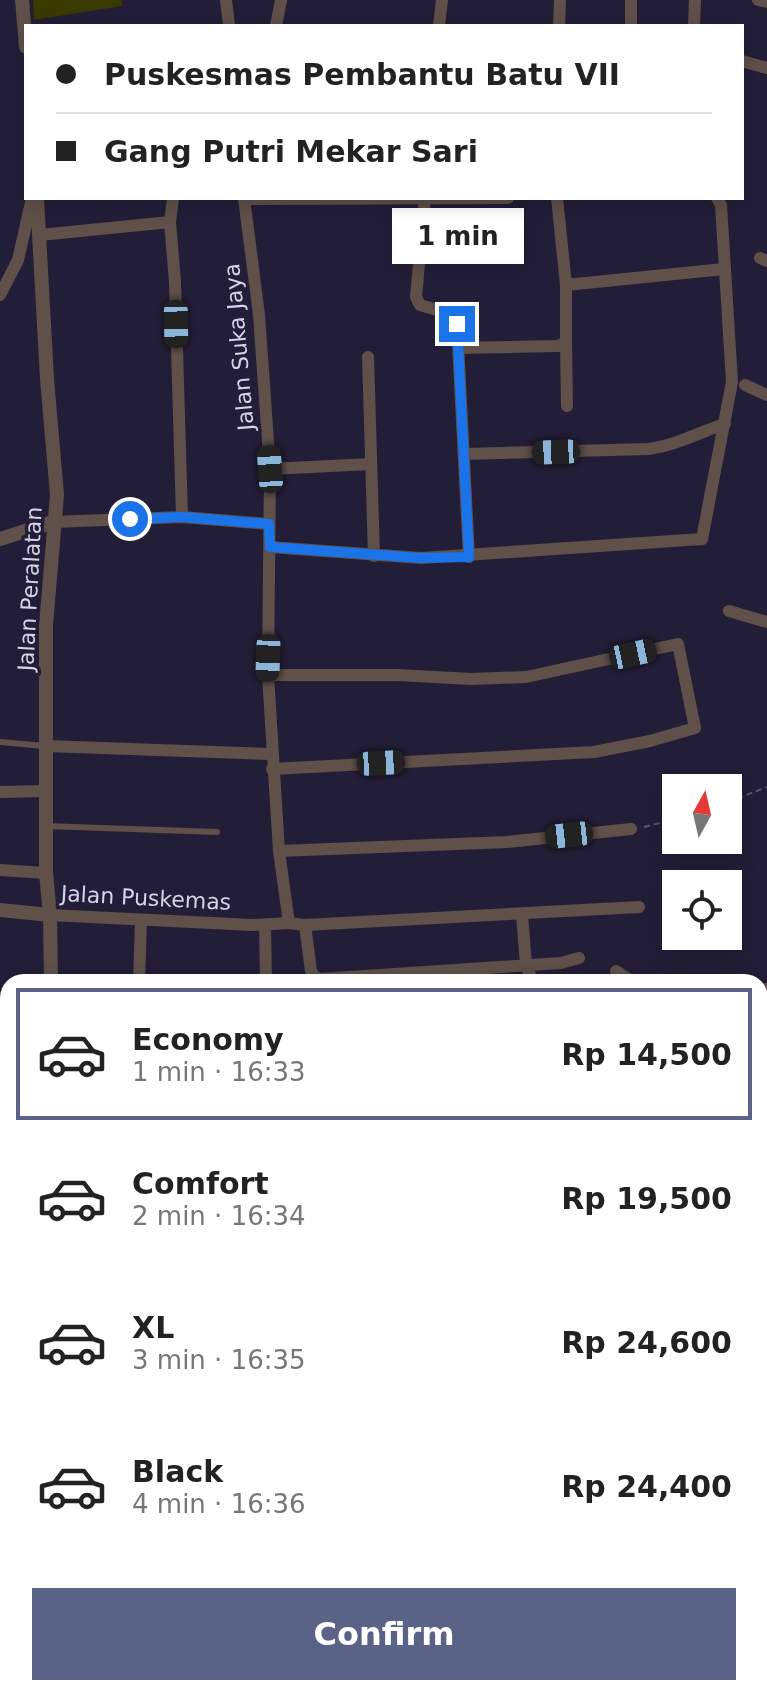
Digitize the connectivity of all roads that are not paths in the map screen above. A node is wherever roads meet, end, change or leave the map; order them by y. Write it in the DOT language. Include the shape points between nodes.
graph roads {
  1 [pos="22,0"];
  2 [pos="226,0"];
  3 [pos="281,0"];
  4 [pos="442,0"];
  5 [pos="560,0"];
  6 [pos="631,0"];
  7 [pos="695,0"];
  8 [pos="758,0"];
  9 [pos="767,2"];
  10 [pos="24,24"];
  11 [pos="229,24"];
  12 [pos="276,24"];
  13 [pos="439,24"];
  14 [pos="559,24"];
  15 [pos="631,24"];
  16 [pos="694,24"];
  17 [pos="744,62"];
  18 [pos="767,68"];
  19 [pos="34,200"];
  20 [pos="35,200"];
  21 [pos="173,200"];
  22 [pos="244,200"];
  23 [pos="425,200"];
  24 [pos="557,200"];
  25 [pos="718,200"];
  26 [pos="170,222"];
  27 [pos="40,235"];
  28 [pos="724,269"];
  29 [pos="566,285"];
  30 [pos="0,295"];
  31 [pos="566,342"];
  32 [pos="459,348"];
  33 [pos="368,357"];
  34 [pos="745,385"];
  35 [pos="767,395"];
  36 [pos="567,406"];
  37 [pos="725,424"];
  38 [pos="464,454"];
  39 [pos="371,464"];
  40 [pos="270,469"];
  41 [pos="182,517"];
  42 [pos="53,522"];
  43 [pos="269,524"];
  44 [pos="0,539"];
  45 [pos="270,547"];
  46 [pos="374,556"];
  47 [pos="469,557"];
  48 [pos="729,611"];
  49 [pos="767,622"];
  50 [pos="268,675"];
  51 [pos="0,742"];
  52 [pos="45,746"];
  53 [pos="271,754"];
  54 [pos="272,769"];
  55 [pos="45,791"];
  56 [pos="0,792"];
  57 [pos="45,826"];
  58 [pos="631,829"];
  59 [pos="217,832"];
  60 [pos="279,851"];
  61 [pos="0,870"];
  62 [pos="46,873"];
  63 [pos="639,907"];
  64 [pos="0,910"];
  65 [pos="522,914"];
  66 [pos="50,915"];
  67 [pos="141,920"];
  68 [pos="289,923"];
  69 [pos="265,925"];
  70 [pos="305,925"];
  71 [pos="579,958"];
  72 [pos="526,965"];
  73 [pos="616,971"];
  74 [pos="51,974"];
  75 [pos="139,974"];
  76 [pos="266,974"];
  77 [pos="313,974"];
  78 [pos="394,974"];
  79 [pos="530,974"];
  80 [pos="621,974"];
  1 -- 10 [label="street"];
  2 -- 11 [label="street"];
  3 -- 12 [label="street"];
  4 -- 13 [label="street"];
  5 -- 14 [label="street"];
  6 -- 15 [label="street"];
  7 -- 16 [label="street"];
  8 -- 9 [label="street"];
  17 -- 18 [label="street"];
  19 -- 30 [label="street" via="18,260"];
  20 -- 27 [label="street, Jalan Peralatan"];
  21 -- 26 [label="street"];
  22 -- 40 [label="street, Jalan Suka Jaya"];
  23 -- 32 [label="street" via="416,297 420,305 456,318"];
  24 -- 29 [label="street"];
  25 -- 28 [label="street"];
  26 -- 27 [label="street"];
  26 -- 41 [label="street"];
  27 -- 42 [label="street, Jalan Peralatan" via="57,495"];
  28 -- 29 [label="street"];
  28 -- 37 [label="street" via="732,382"];
  29 -- 31 [label="street"];
  31 -- 32 [label="street"];
  31 -- 36 [label="street"];
  32 -- 38 [label="street"];
  33 -- 39 [label="street"];
  34 -- 35 [label="street"];
  37 -- 38 [label="street" via="648,449"];
  37 -- 47 [label="street" via="702,539"];
  38 -- 47 [label="street"];
  39 -- 40 [label="street"];
  39 -- 46 [label="street"];
  40 -- 43 [label="street, Jalan Suka Jaya"];
  41 -- 42 [label="street"];
  41 -- 43 [label="street"];
  42 -- 44 [label="street"];
  42 -- 52 [label="street, Jalan Peralatan"];
  43 -- 45 [label="street, Jalan Suka Jaya"];
  45 -- 46 [label="street"];
  45 -- 50 [label="street, Jalan Suka Jaya"];
  46 -- 47 [label="street"];
  48 -- 49 [label="street"];
  50 -- 53 [label="street, Jalan Suka Jaya"];
  50 -- 54 [label="street" via="526,677 678,644 695,728 594,752"];
  51 -- 52 [label="lane"];
  52 -- 53 [label="street"];
  52 -- 55 [label="street, Jalan Peralatan"];
  53 -- 54 [label="street, Jalan Suka Jaya"];
  54 -- 60 [label="street, Jalan Suka Jaya"];
  55 -- 56 [label="street"];
  55 -- 57 [label="street, Jalan Peralatan"];
  57 -- 59 [label="lane"];
  57 -- 62 [label="street, Jalan Peralatan"];
  58 -- 60 [label="street" via="507,842"];
  60 -- 68 [label="street, Jalan Suka Jaya"];
  61 -- 62 [label="street"];
  62 -- 66 [label="street, Jalan Peralatan"];
  63 -- 65 [label="street, Jalan Puskemas"];
  64 -- 66 [label="street, Jalan Puskemas"];
  65 -- 70 [label="street, Jalan Puskemas"];
  65 -- 72 [label="street"];
  66 -- 67 [label="street, Jalan Puskemas"];
  66 -- 74 [label="street, Jalan Peralatan"];
  67 -- 69 [label="street, Jalan Puskemas"];
  67 -- 75 [label="street"];
  68 -- 69 [label="street, Jalan Puskemas"];
  68 -- 70 [label="street, Jalan Puskemas"];
  69 -- 76 [label="street"];
  70 -- 77 [label="street"];
  71 -- 72 [label="street"];
  72 -- 78 [label="street"];
  72 -- 79 [label="street"];
  73 -- 80 [label="street"];
}
